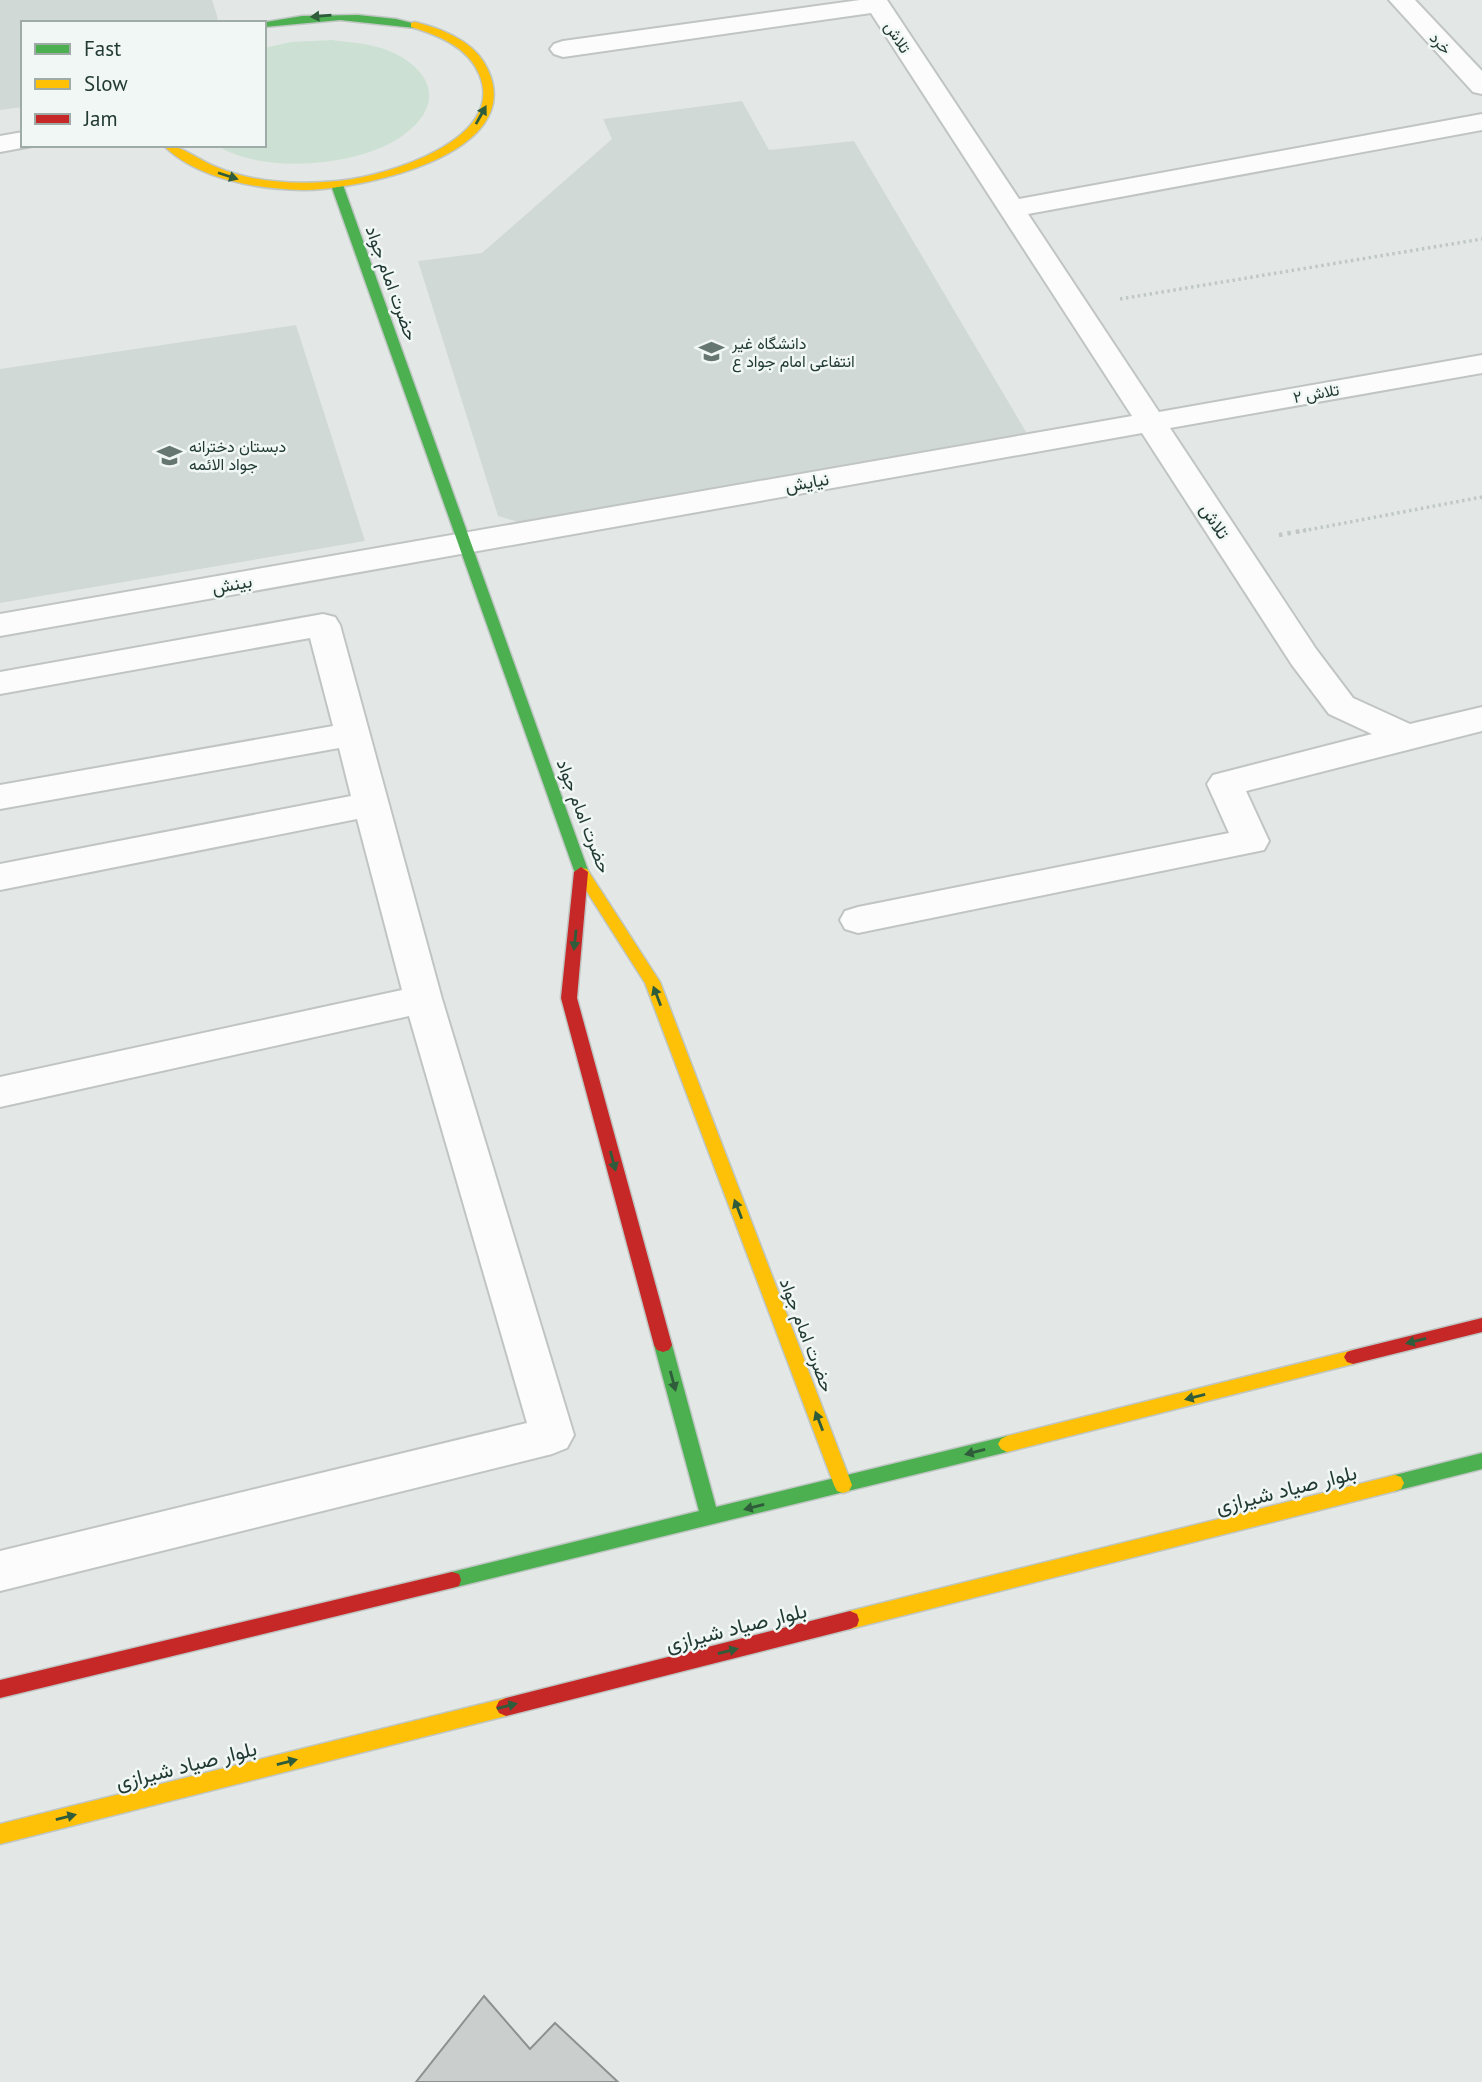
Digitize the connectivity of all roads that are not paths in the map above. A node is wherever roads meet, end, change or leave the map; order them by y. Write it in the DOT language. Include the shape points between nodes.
graph roads {
  1 [pos="1401,0"];
  2 [pos="266,23"];
  3 [pos="563,48"];
  4 [pos="1482,86"];
  5 [pos="1482,122"];
  6 [pos="21,141"];
  7 [pos="0,144"];
  8 [pos="171,147"];
  9 [pos="337,185"];
  10 [pos="1011,209"];
  11 [pos="1482,364"];
  12 [pos="1149,421"];
  13 [pos="465,543"];
  14 [pos="0,625"];
  15 [pos="0,682"];
  16 [pos="1482,719"];
  17 [pos="352,734"];
  18 [pos="1407,736"];
  19 [pos="0,797"];
  20 [pos="371,804"];
  21 [pos="581,872"];
  22 [pos="0,877"];
  23 [pos="858,920"];
  24 [pos="423,999"];
  25 [pos="0,1092"];
  26 [pos="1482,1325"];
  27 [pos="1482,1461"];
  28 [pos="843,1485"];
  29 [pos="710,1518"];
  30 [pos="0,1570"];
  31 [pos="0,1689"];
  32 [pos="0,1834"];
  1 -- 4 [label="street, خرد"];
  9 -- 2 [label="street, one-way" via="388,175 432,159 465,137 485,113 490,87 481,63 458,43 424,27 381,18 284,14"];
  3 -- 10 [label="street, تلاش" via="878,5"];
  5 -- 10 [label="street"];
  6 -- 7 [label="street"];
  8 -- 9 [label="street, one-way" via="195,165 236,179 284,186"];
  9 -- 13 [label="street, حضرت امام جواد"];
  10 -- 12 [label="street, تلاش"];
  11 -- 12 [label="street, تلاش ۲"];
  12 -- 13 [label="street, نیایش"];
  12 -- 18 [label="street, تلاش" via="1341,706"];
  13 -- 14 [label="street, بینش"];
  13 -- 21 [label="street, حضرت امام جواد"];
  15 -- 17 [label="street" via="323,625"];
  16 -- 18 [label="street"];
  17 -- 19 [label="street"];
  17 -- 20 [label="street"];
  18 -- 23 [label="street" via="1225,784 1251,841"];
  20 -- 22 [label="street"];
  20 -- 24 [label="street"];
  28 -- 21 [label="street, حضرت امام جواد, one-way" via="652,982"];
  21 -- 29 [label="street, one-way" via="569,998"];
  24 -- 25 [label="street"];
  24 -- 30 [label="street" via="552,1435"];
  26 -- 28 [label="street, one-way"];
  32 -- 27 [label="street, بلوار صیاد شیرازی, one-way"];
  28 -- 29 [label="street, one-way"];
  29 -- 31 [label="street"];
}
